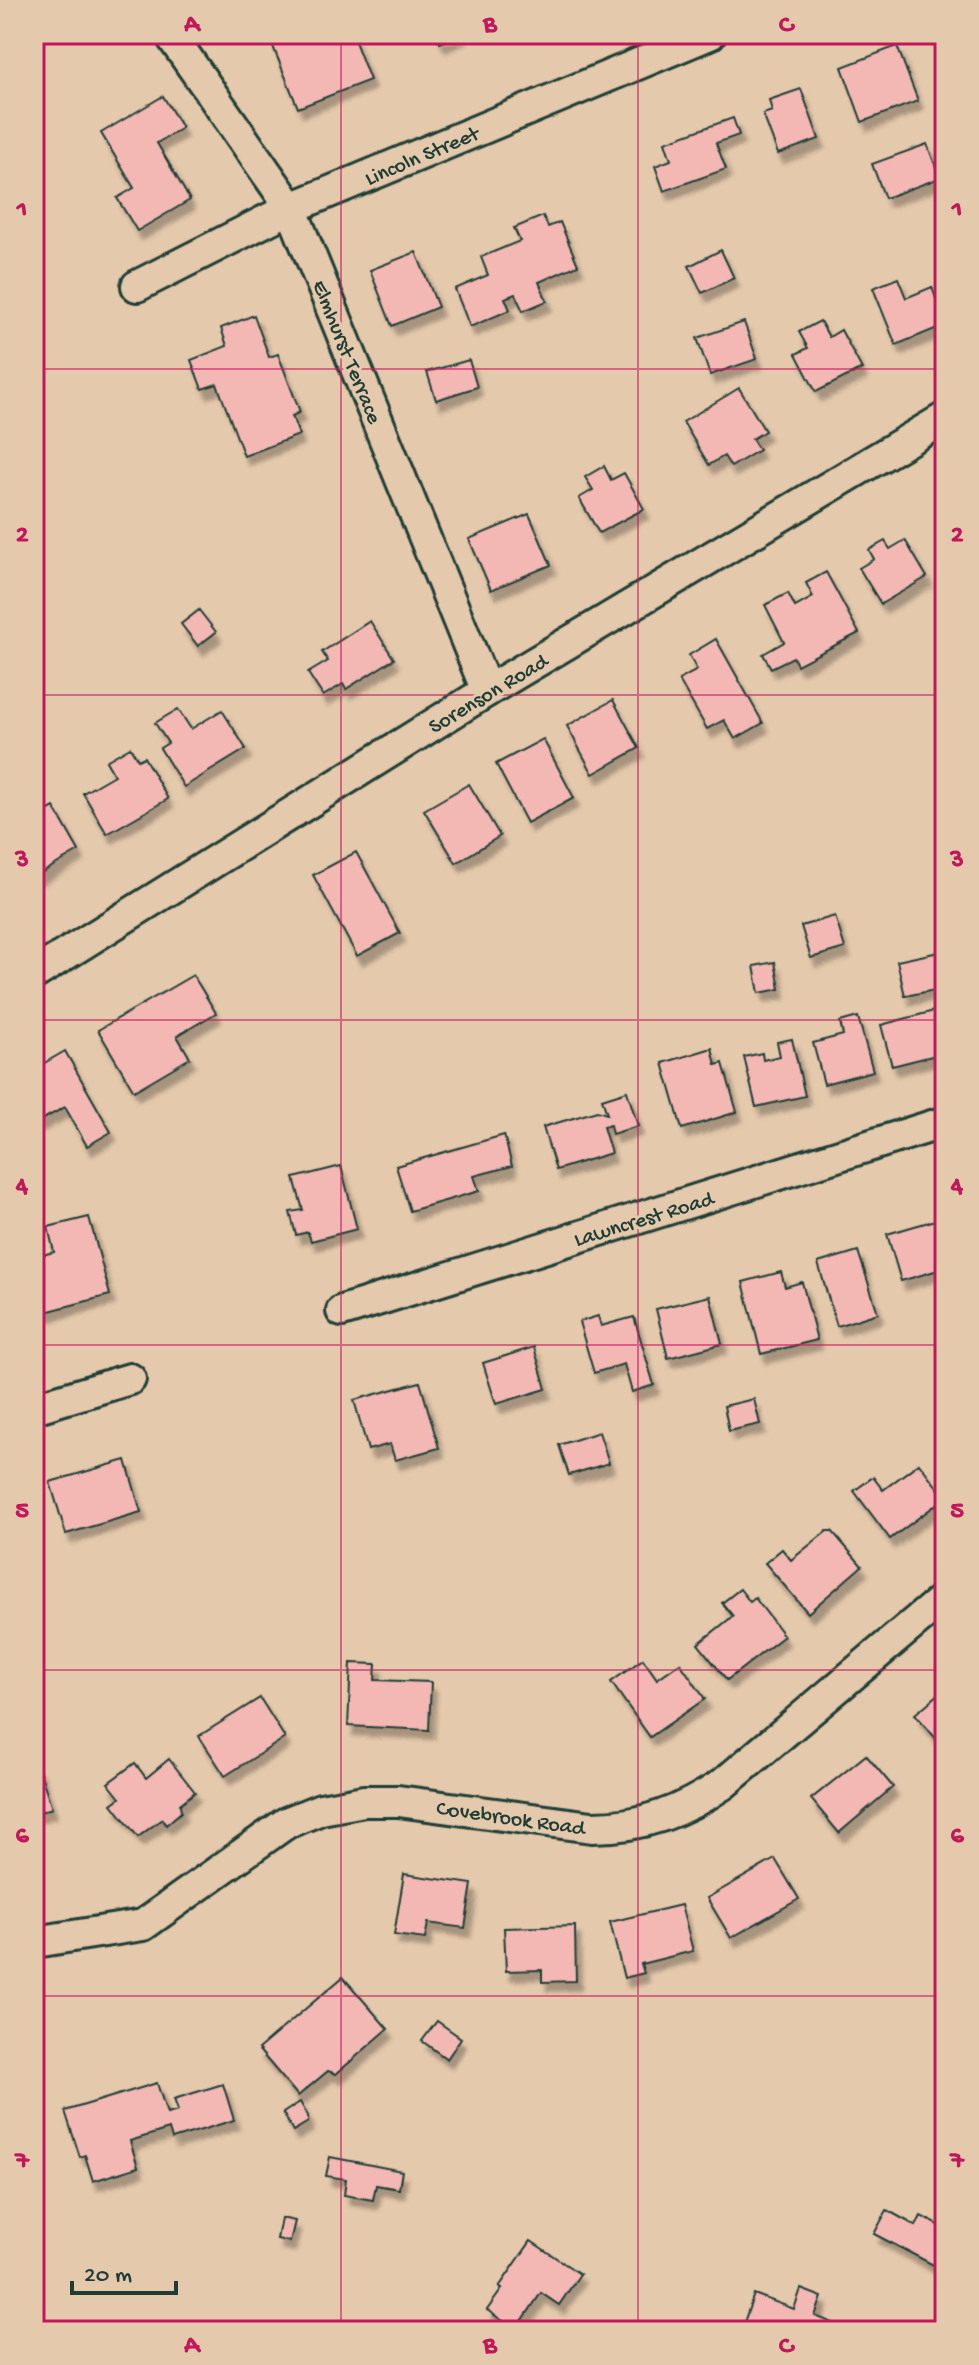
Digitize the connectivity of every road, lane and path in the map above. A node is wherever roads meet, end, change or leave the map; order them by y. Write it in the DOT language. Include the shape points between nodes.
graph roads {
  1 [pos="170,34"];
  2 [pos="710,34"];
  3 [pos="291,208"];
  4 [pos="137,286"];
  5 [pos="945,418"];
  6 [pos="487,691"];
  7 [pos="34,974"];
  8 [pos="945,1122"];
  9 [pos="342,1311"];
  10 [pos="130,1379"];
  11 [pos="34,1408"];
  12 [pos="945,1597"];
  13 [pos="35,1942"];
  1 -- 3 [label="street, Elmhurst Terrace"];
  2 -- 3 [label="street, Lincoln Street"];
  3 -- 4 [label="street, Lincoln Street"];
  3 -- 6 [label="street, Elmhurst Terrace"];
  5 -- 6 [label="street, Sorenson Road"];
  6 -- 7 [label="street, Sorenson Road"];
  8 -- 9 [label="street, Lawncrest Road"];
  10 -- 11 [label="street"];
  12 -- 13 [label="street, Covebrook Road" via="723,1784 663,1817 622,1827 592,1827 398,1801 321,1809 286,1823 143,1925"];
}
